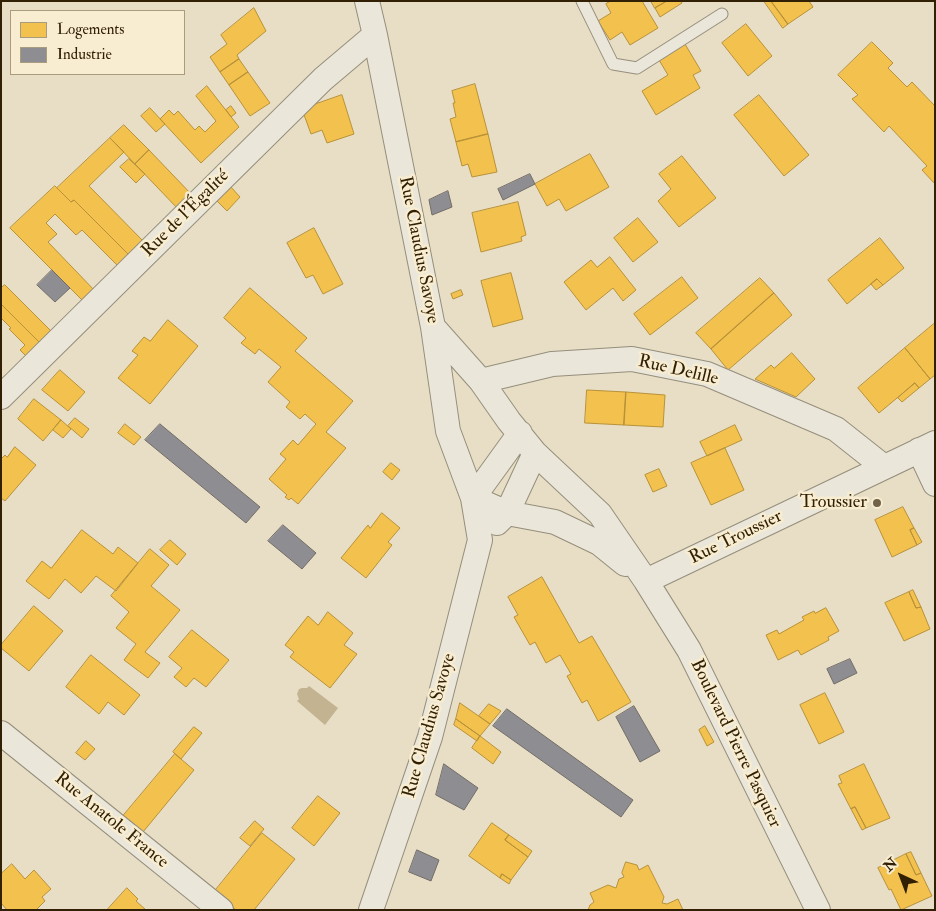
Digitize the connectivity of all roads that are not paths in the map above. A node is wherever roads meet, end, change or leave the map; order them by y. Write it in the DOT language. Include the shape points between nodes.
graph roads {
  1 [pos="367,1"];
  2 [pos="582,1"];
  3 [pos="722,14"];
  4 [pos="375,35"];
  5 [pos="434,327"];
  6 [pos="481,381"];
  7 [pos="1,397"];
  8 [pos="520,433"];
  9 [pos="927,446"];
  10 [pos="535,453"];
  11 [pos="884,466"];
  12 [pos="935,484"];
  13 [pos="473,498"];
  14 [pos="507,512"];
  15 [pos="480,540"];
  16 [pos="646,581"];
  17 [pos="1,733"];
  18 [pos="221,910"];
  19 [pos="371,910"];
  20 [pos="818,910"];
  1 -- 4 [label="street, Rue Claudius Savoye"];
  2 -- 3 [label="lane" via="613,64 637,68"];
  4 -- 5 [label="street, Rue Claudius Savoye"];
  4 -- 7 [label="street, Rue de l'Égalité" via="323,79"];
  5 -- 6 [label="street, Boulevard Pierre Pasquier"];
  5 -- 13 [label="street, Rue Claudius Savoye" via="448,431"];
  6 -- 8 [label="street, Boulevard Pierre Pasquier"];
  6 -- 11 [label="street, Rue Delille" via="552,364 632,359 707,374 836,429"];
  8 -- 10 [label="street, Boulevard Pierre Pasquier"];
  8 -- 13 [label="street"];
  9 -- 11 [label="street, Rue Troussier"];
  9 -- 12 [label="street"];
  10 -- 14 [label="street, Rue Claudius Savoye"];
  10 -- 16 [label="street, Boulevard Pierre Pasquier" via="600,514"];
  11 -- 16 [label="street, Rue Troussier"];
  13 -- 14 [label="street, Boulevard Pierre Pasquier"];
  13 -- 15 [label="street, Rue Claudius Savoye"];
  14 -- 15 [label="street, Rue Claudius Savoye"];
  14 -- 16 [label="street, Boulevard Pierre Pasquier" via="554,522 599,543"];
  15 -- 19 [label="street, Rue Claudius Savoye" via="430,736"];
  16 -- 20 [label="street, Boulevard Pierre Pasquier" via="689,650"];
  17 -- 18 [label="street, Rue Anatole France"];
}
